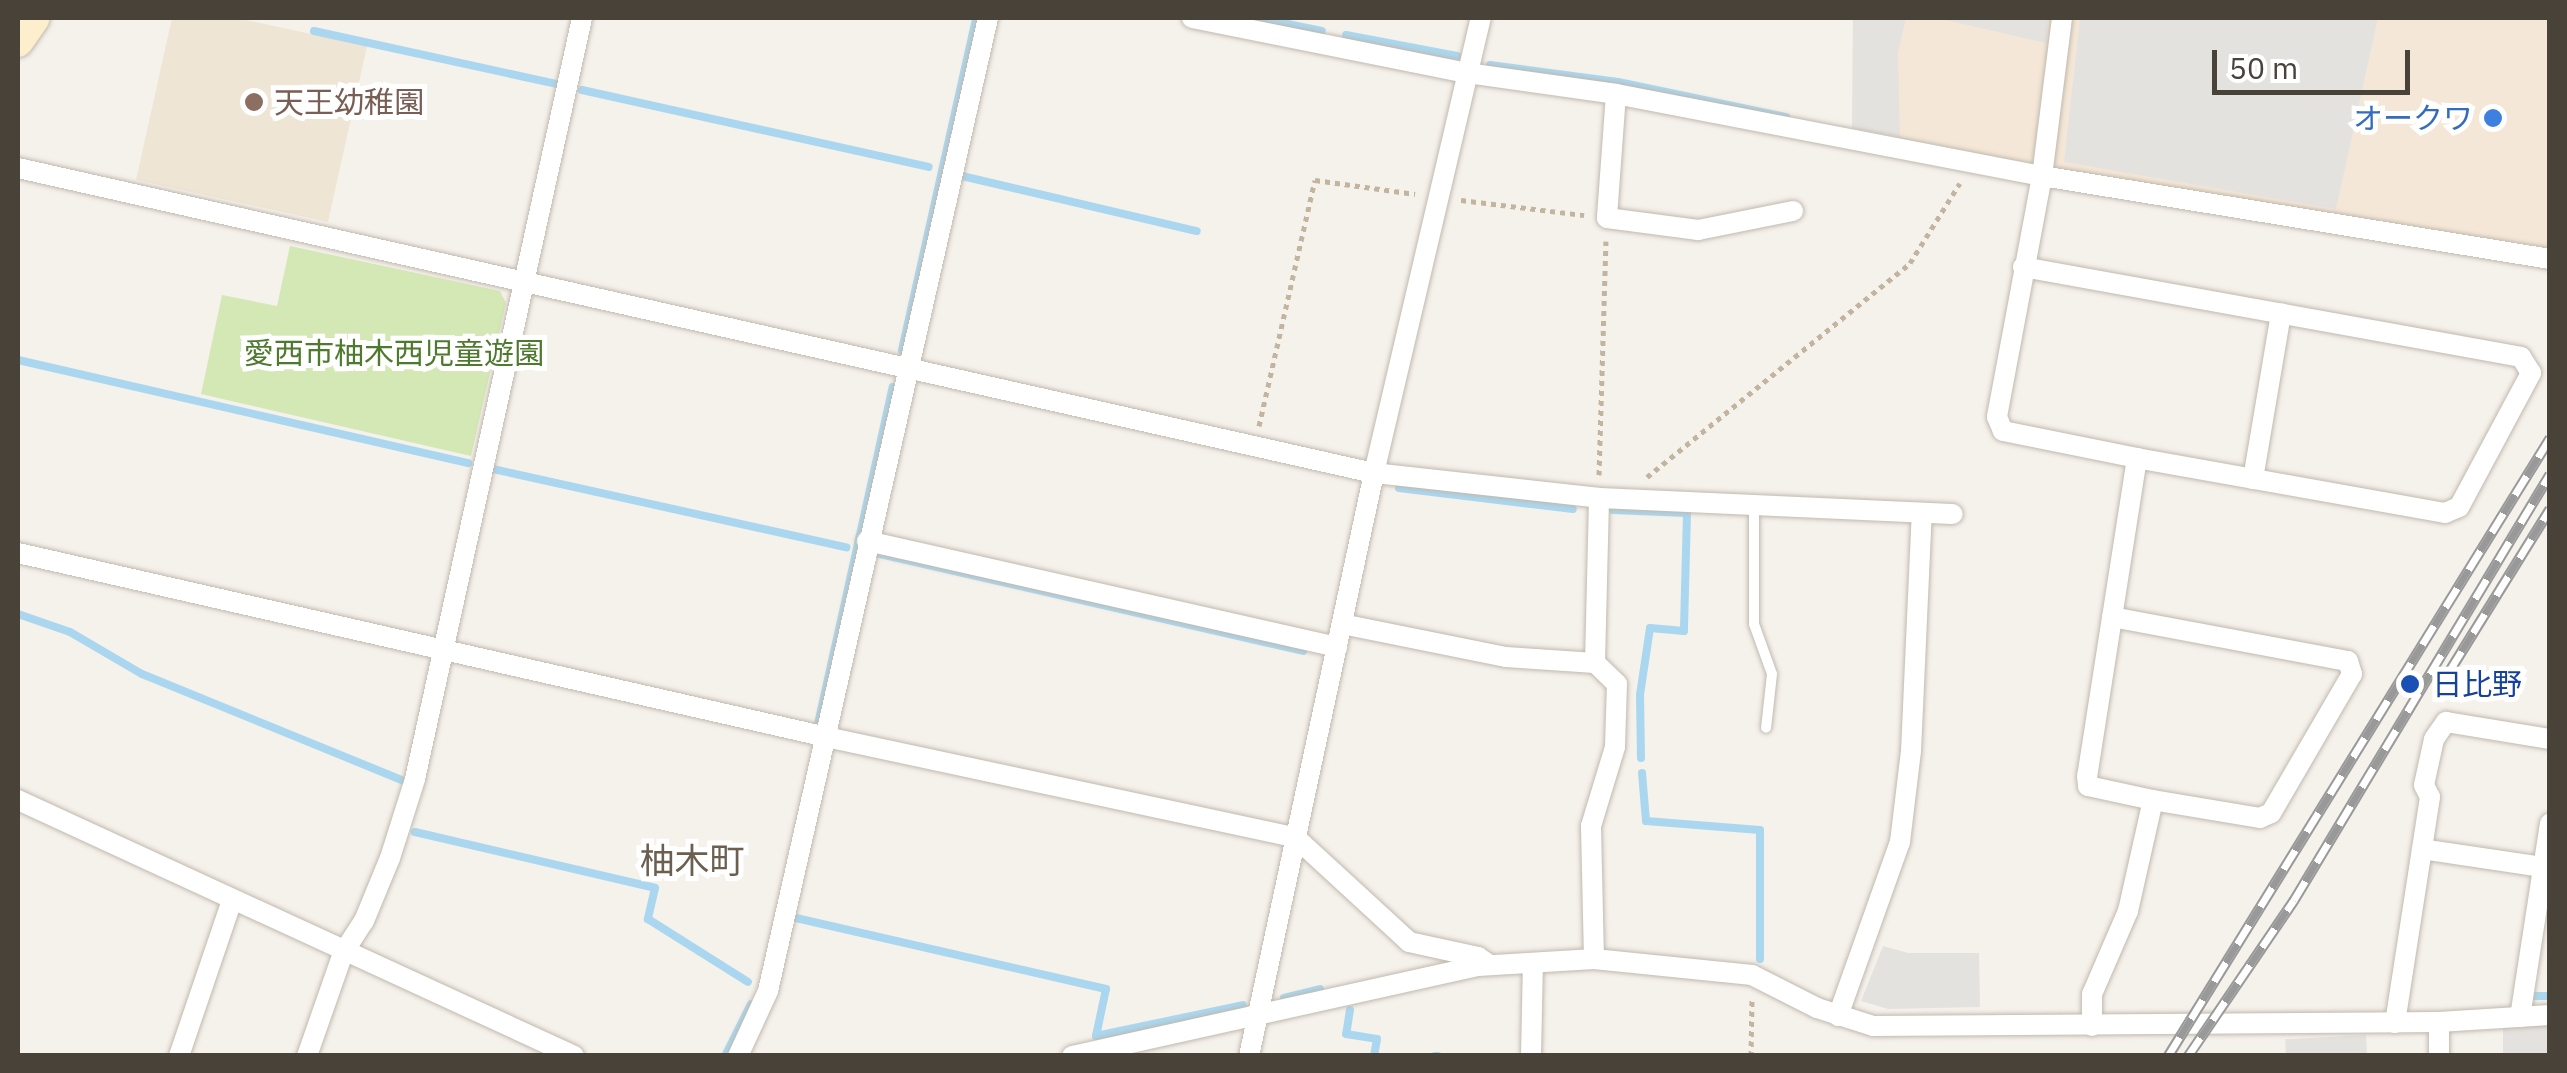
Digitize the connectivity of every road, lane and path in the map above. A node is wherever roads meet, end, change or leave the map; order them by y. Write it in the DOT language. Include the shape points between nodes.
graph roads {
  1 [pos="35,18"];
  2 [pos="582,18"];
  3 [pos="988,18"];
  4 [pos="1192,18"];
  5 [pos="1480,18"];
  6 [pos="2062,18"];
  7 [pos="18,42"];
  8 [pos="1467,72"];
  9 [pos="1616,94"];
  10 [pos="1974,162"];
  11 [pos="18,168"];
  12 [pos="2042,176"];
  13 [pos="1438,198"];
  14 [pos="1793,211"];
  15 [pos="1607,218"];
  16 [pos="2550,259"];
  17 [pos="2023,267"];
  18 [pos="521,282"];
  19 [pos="2281,313"];
  20 [pos="907,368"];
  21 [pos="1254,446"];
  22 [pos="2137,458"];
  23 [pos="1374,473"];
  24 [pos="2253,479"];
  25 [pos="1599,498"];
  26 [pos="1636,500"];
  27 [pos="1754,505"];
  28 [pos="1922,513"];
  29 [pos="1952,514"];
  30 [pos="867,541"];
  31 [pos="18,553"];
  32 [pos="2112,618"];
  33 [pos="1342,624"];
  34 [pos="1336,647"];
  35 [pos="443,650"];
  36 [pos="1595,662"];
  37 [pos="1766,728"];
  38 [pos="822,736"];
  39 [pos="2550,738"];
  40 [pos="2153,800"];
  41 [pos="18,801"];
  42 [pos="2550,822"];
  43 [pos="1296,837"];
  44 [pos="2422,850"];
  45 [pos="2543,868"];
  46 [pos="232,900"];
  47 [pos="343,953"];
  48 [pos="1594,959"];
  49 [pos="1533,963"];
  50 [pos="1490,965"];
  51 [pos="1752,976"];
  52 [pos="1257,1014"];
  53 [pos="2550,1014"];
  54 [pos="1838,1016"];
  55 [pos="2520,1016"];
  56 [pos="2439,1022"];
  57 [pos="2395,1023"];
  58 [pos="2092,1026"];
  59 [pos="525,1046"];
  60 [pos="180,1056"];
  61 [pos="307,1056"];
  62 [pos="574,1056"];
  63 [pos="738,1056"];
  64 [pos="1072,1056"];
  65 [pos="1248,1056"];
  66 [pos="1531,1056"];
  67 [pos="1752,1056"];
  68 [pos="2438,1056"];
  1 -- 7 [label="main road"];
  2 -- 18 [label="street"];
  3 -- 20 [label="street"];
  4 -- 8 [label="street"];
  5 -- 8 [label="street"];
  6 -- 12 [label="street"];
  8 -- 9 [label="street"];
  8 -- 13 [label="street"];
  9 -- 10 [label="street"];
  9 -- 15 [label="street"];
  10 -- 12 [label="street"];
  10 -- 26 [label="path" via="1910,263 1636,486"];
  11 -- 18 [label="street"];
  12 -- 16 [label="street"];
  12 -- 17 [label="street"];
  13 -- 15 [label="path"];
  13 -- 21 [label="path" via="1315,180"];
  13 -- 23 [label="street"];
  14 -- 15 [label="street" via="1698,230"];
  15 -- 25 [label="path"];
  17 -- 19 [label="street"];
  17 -- 22 [label="street" via="1997,417 2003,432"];
  18 -- 20 [label="street"];
  18 -- 35 [label="street"];
  19 -- 24 [label="street"];
  19 -- 24 [label="street" via="2521,357 2531,373 2460,507 2446,514"];
  20 -- 21 [label="street"];
  20 -- 30 [label="street"];
  21 -- 23 [label="street"];
  22 -- 24 [label="street"];
  22 -- 32 [label="street"];
  23 -- 25 [label="street"];
  23 -- 33 [label="street"];
  25 -- 26 [label="street"];
  25 -- 36 [label="street"];
  26 -- 27 [label="street"];
  27 -- 28 [label="street"];
  27 -- 37 [label="lane" via="1754,624 1772,674"];
  28 -- 29 [label="street"];
  28 -- 54 [label="street" via="1900,842"];
  30 -- 34 [label="street"];
  30 -- 38 [label="street"];
  31 -- 35 [label="street"];
  32 -- 40 [label="street" via="2088,786"];
  32 -- 40 [label="street" via="2348,661 2352,674 2272,813 2260,818"];
  33 -- 34 [label="street"];
  33 -- 36 [label="street" via="1506,657"];
  34 -- 43 [label="street"];
  35 -- 38 [label="street"];
  35 -- 47 [label="street" via="390,858"];
  36 -- 48 [label="street" via="1617,684 1615,747 1591,826"];
  38 -- 43 [label="street"];
  38 -- 63 [label="street" via="768,991"];
  39 -- 44 [label="street" via="2446,722 2434,739 2424,785 2430,797"];
  40 -- 58 [label="street" via="2128,911 2092,994"];
  41 -- 46 [label="street"];
  42 -- 45 [label="street"];
  43 -- 50 [label="street" via="1409,942 1478,956"];
  43 -- 52 [label="street"];
  44 -- 45 [label="street"];
  44 -- 57 [label="street"];
  45 -- 55 [label="street"];
  46 -- 47 [label="street"];
  46 -- 60 [label="street"];
  47 -- 59 [label="street"];
  47 -- 61 [label="street"];
  48 -- 49 [label="street"];
  48 -- 51 [label="street"];
  49 -- 50 [label="street"];
  49 -- 66 [label="street"];
  50 -- 52 [label="street"];
  51 -- 54 [label="street"];
  51 -- 67 [label="path"];
  52 -- 64 [label="street"];
  52 -- 65 [label="street"];
  53 -- 55 [label="street"];
  54 -- 58 [label="street" via="1873,1026"];
  55 -- 56 [label="street"];
  56 -- 57 [label="street"];
  56 -- 68 [label="street"];
  57 -- 58 [label="street"];
  59 -- 62 [label="street"];
}
